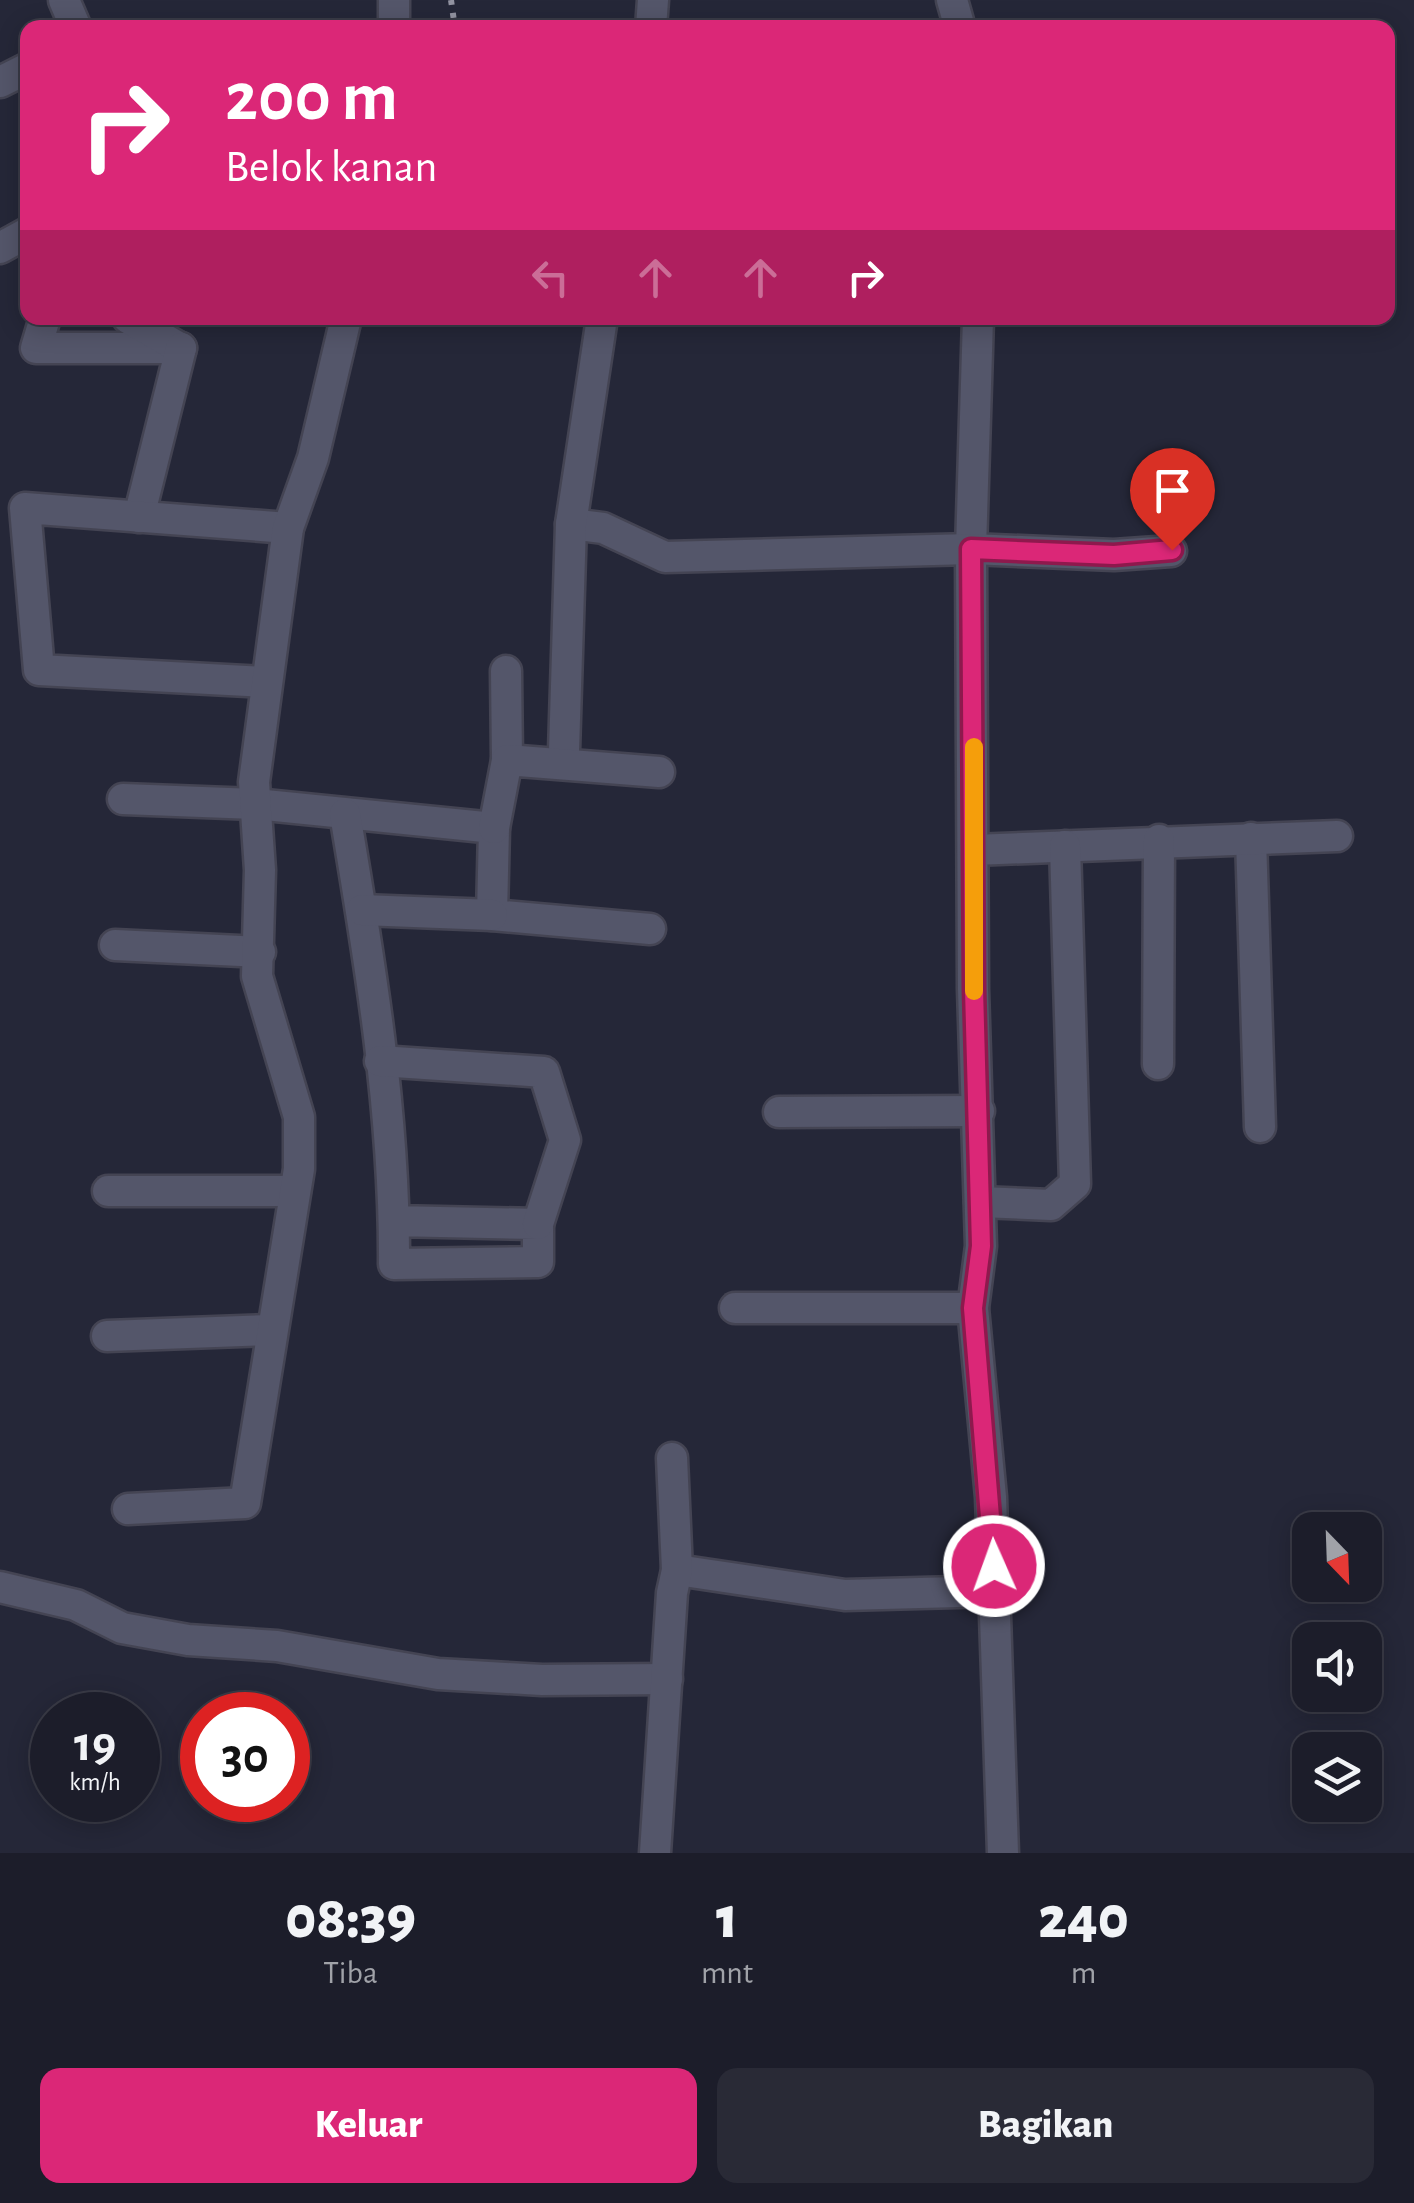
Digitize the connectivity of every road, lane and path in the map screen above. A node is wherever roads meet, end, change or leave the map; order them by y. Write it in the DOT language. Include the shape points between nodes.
graph roads {
  1 [pos="43,325"];
  2 [pos="140,325"];
  3 [pos="344,325"];
  4 [pos="601,325"];
  5 [pos="978,325"];
  6 [pos="180,348"];
  7 [pos="139,517"];
  8 [pos="571,524"];
  9 [pos="288,528"];
  10 [pos="971,549"];
  11 [pos="1172,550"];
  12 [pos="506,671"];
  13 [pos="264,682"];
  14 [pos="564,751"];
  15 [pos="507,760"];
  16 [pos="659,772"];
  17 [pos="123,800"];
  18 [pos="256,804"];
  19 [pos="345,814"];
  20 [pos="494,828"];
  21 [pos="1337,836"];
  22 [pos="1251,838"];
  23 [pos="1159,840"];
  24 [pos="1065,846"];
  25 [pos="974,850"];
  26 [pos="362,910"];
  27 [pos="492,914"];
  28 [pos="650,929"];
  29 [pos="116,945"];
  30 [pos="260,952"];
  31 [pos="380,1061"];
  32 [pos="1158,1064"];
  33 [pos="979,1110"];
  34 [pos="780,1112"];
  35 [pos="1260,1127"];
  36 [pos="295,1190"];
  37 [pos="108,1191"];
  38 [pos="980,1202"];
  39 [pos="394,1221"];
  40 [pos="538,1224"];
  41 [pos="734,1308"];
  42 [pos="973,1308"];
  43 [pos="271,1330"];
  44 [pos="106,1336"];
  45 [pos="672,1458"];
  46 [pos="128,1509"];
  47 [pos="678,1570"];
  48 [pos="0,1587"];
  49 [pos="995,1591"];
  50 [pos="667,1679"];
  51 [pos="654,1853"];
  52 [pos="1003,1853"];
  1 -- 6 [label="street" via="36,348"];
  2 -- 6 [label="street"];
  3 -- 9 [label="street" via="313,458"];
  4 -- 8 [label="street"];
  5 -- 10 [label="street"];
  6 -- 7 [label="street"];
  7 -- 9 [label="street"];
  7 -- 13 [label="street" via="26,508 39,670"];
  8 -- 10 [label="street" via="603,528 665,557"];
  8 -- 14 [label="street"];
  9 -- 13 [label="street"];
  10 -- 11 [label="street" via="1114,555"];
  10 -- 25 [label="street"];
  12 -- 15 [label="street"];
  13 -- 18 [label="street"];
  15 -- 16 [label="street"];
  15 -- 20 [label="street"];
  17 -- 18 [label="street"];
  18 -- 19 [label="street"];
  18 -- 30 [label="street"];
  19 -- 20 [label="street"];
  19 -- 26 [label="street"];
  20 -- 27 [label="street"];
  21 -- 22 [label="street"];
  22 -- 23 [label="street"];
  22 -- 35 [label="street"];
  23 -- 24 [label="street"];
  23 -- 32 [label="street"];
  24 -- 25 [label="street"];
  24 -- 38 [label="street" via="1075,1184 1050,1205"];
  25 -- 33 [label="street"];
  26 -- 27 [label="street"];
  26 -- 31 [label="street"];
  27 -- 28 [label="street"];
  29 -- 30 [label="street"];
  30 -- 36 [label="street" via="258,976 300,1117"];
  31 -- 39 [label="street"];
  31 -- 40 [label="street" via="544,1072 565,1140"];
  33 -- 34 [label="street"];
  33 -- 38 [label="street"];
  36 -- 37 [label="street"];
  36 -- 43 [label="street"];
  38 -- 42 [label="street"];
  39 -- 40 [label="street"];
  39 -- 40 [label="street" via="394,1264 538,1262"];
  41 -- 42 [label="street"];
  42 -- 49 [label="street"];
  43 -- 44 [label="street"];
  43 -- 46 [label="street" via="245,1503"];
  45 -- 47 [label="street"];
  47 -- 49 [label="street" via="844,1595"];
  47 -- 50 [label="street"];
  48 -- 50 [label="street" via="76,1605 122,1628 188,1640 278,1646 438,1674"];
  49 -- 52 [label="street"];
  50 -- 51 [label="street"];
}
